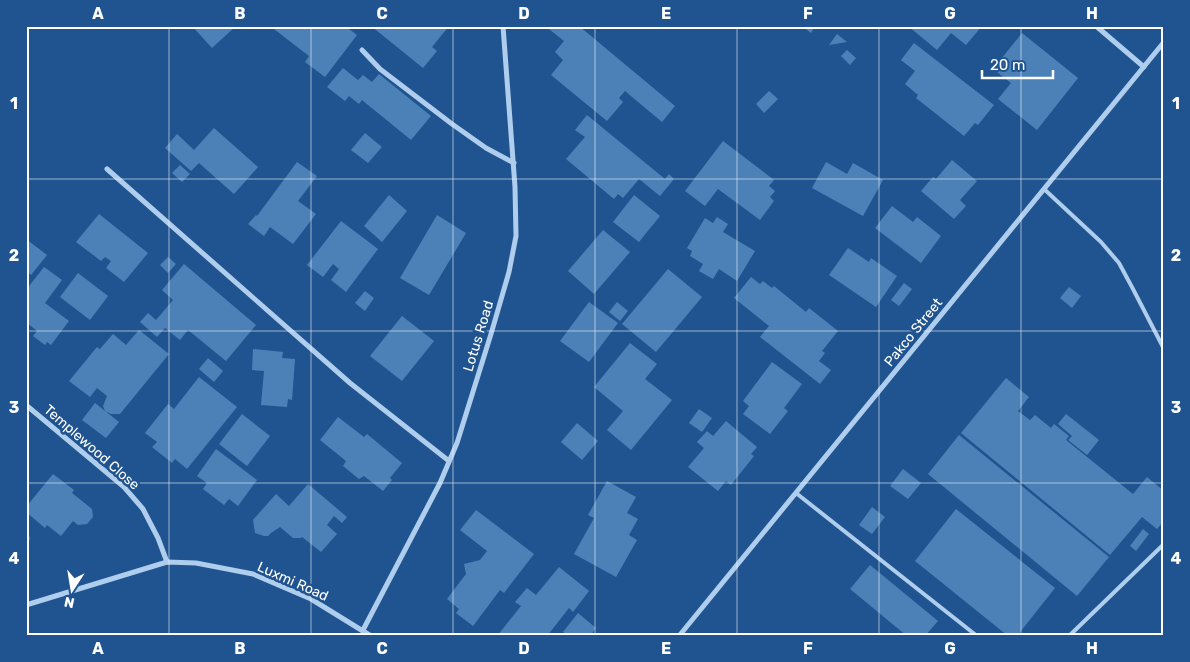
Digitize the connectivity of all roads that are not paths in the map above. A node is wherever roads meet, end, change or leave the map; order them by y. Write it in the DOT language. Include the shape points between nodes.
graph roads {
  1 [pos="503,26"];
  2 [pos="1096,26"];
  3 [pos="1164,42"];
  4 [pos="362,50"];
  5 [pos="1144,67"];
  6 [pos="514,163"];
  7 [pos="106,169"];
  8 [pos="1044,189"];
  9 [pos="1164,349"];
  10 [pos="26,405"];
  11 [pos="450,461"];
  12 [pos="796,494"];
  13 [pos="1164,544"];
  14 [pos="167,562"];
  15 [pos="26,605"];
  16 [pos="363,630"];
  17 [pos="371,636"];
  18 [pos="679,636"];
  19 [pos="977,636"];
  20 [pos="1069,636"];
  1 -- 6 [label="street, Lotus Road"];
  2 -- 5 [label="street"];
  3 -- 5 [label="street, Pakco Street"];
  4 -- 6 [label="street" via="380,69 452,124"];
  5 -- 8 [label="street, Pakco Street"];
  6 -- 11 [label="street, Lotus Road" via="516,236 509,272"];
  7 -- 11 [label="street" via="350,383"];
  8 -- 9 [label="lane" via="1119,263"];
  8 -- 12 [label="street, Pakco Street"];
  10 -- 14 [label="street, Templewood Close" via="124,487 143,509"];
  11 -- 16 [label="street, Lotus Road"];
  12 -- 18 [label="street, Pakco Street"];
  12 -- 19 [label="lane"];
  13 -- 20 [label="lane"];
  14 -- 15 [label="street, Luxmi Road"];
  14 -- 16 [label="street, Luxmi Road" via="196,563 253,574 311,599"];
  16 -- 17 [label="street, Luxmi Road"];
}
